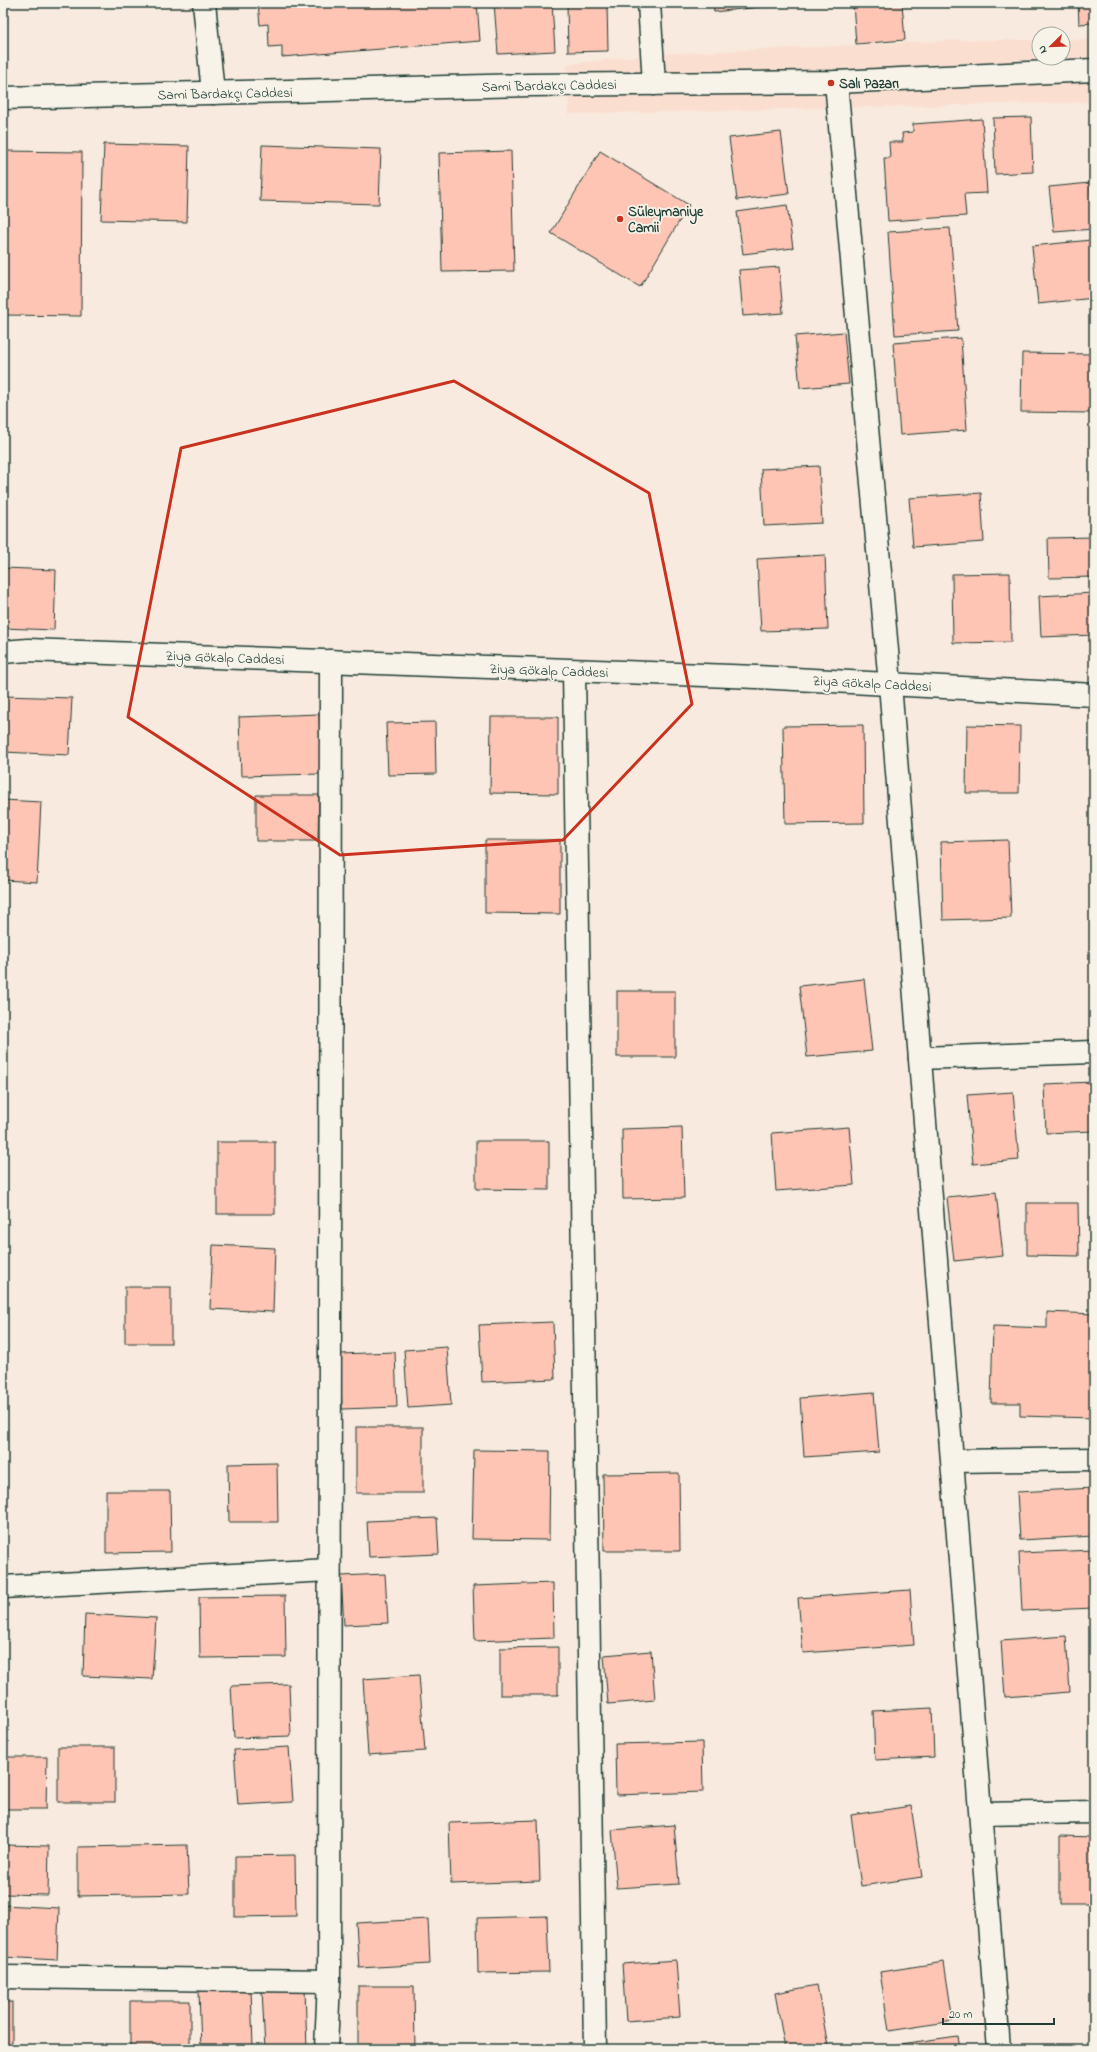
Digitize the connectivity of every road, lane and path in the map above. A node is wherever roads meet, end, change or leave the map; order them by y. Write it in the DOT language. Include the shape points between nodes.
graph roads {
  1 [pos="204,3"];
  2 [pos="649,3"];
  3 [pos="1094,70"];
  4 [pos="836,82"];
  5 [pos="654,84"];
  6 [pos="213,93"];
  7 [pos="3,98"];
  8 [pos="3,652"];
  9 [pos="331,661"];
  10 [pos="574,671"];
  11 [pos="890,684"];
  12 [pos="1094,694"];
  13 [pos="1094,1052"];
  14 [pos="920,1058"];
  15 [pos="1094,1459"];
  16 [pos="953,1461"];
  17 [pos="329,1570"];
  18 [pos="3,1587"];
  19 [pos="1094,1812"];
  20 [pos="981,1814"];
  21 [pos="3,1977"];
  22 [pos="329,1982"];
  23 [pos="326,2049"];
  24 [pos="595,2049"];
  25 [pos="999,2049"];
  1 -- 6 [label="street"];
  2 -- 5 [label="street"];
  3 -- 4 [label="street, Sami Bardakçı Caddesi"];
  4 -- 5 [label="street, Sami Bardakçı Caddesi"];
  4 -- 11 [label="street"];
  5 -- 6 [label="street, Sami Bardakçı Caddesi"];
  6 -- 7 [label="street, Sami Bardakçı Caddesi"];
  8 -- 9 [label="street, Ziya Gökalp Caddesi" via="28,650"];
  9 -- 10 [label="street, Ziya Gökalp Caddesi"];
  9 -- 17 [label="street"];
  10 -- 11 [label="street, Ziya Gökalp Caddesi"];
  10 -- 24 [label="street"];
  11 -- 12 [label="street, Ziya Gökalp Caddesi"];
  11 -- 14 [label="street"];
  13 -- 14 [label="street"];
  14 -- 16 [label="street"];
  15 -- 16 [label="street"];
  16 -- 20 [label="street"];
  17 -- 18 [label="street"];
  17 -- 22 [label="street"];
  19 -- 20 [label="street"];
  20 -- 25 [label="street"];
  21 -- 22 [label="street"];
  22 -- 23 [label="street"];
}
